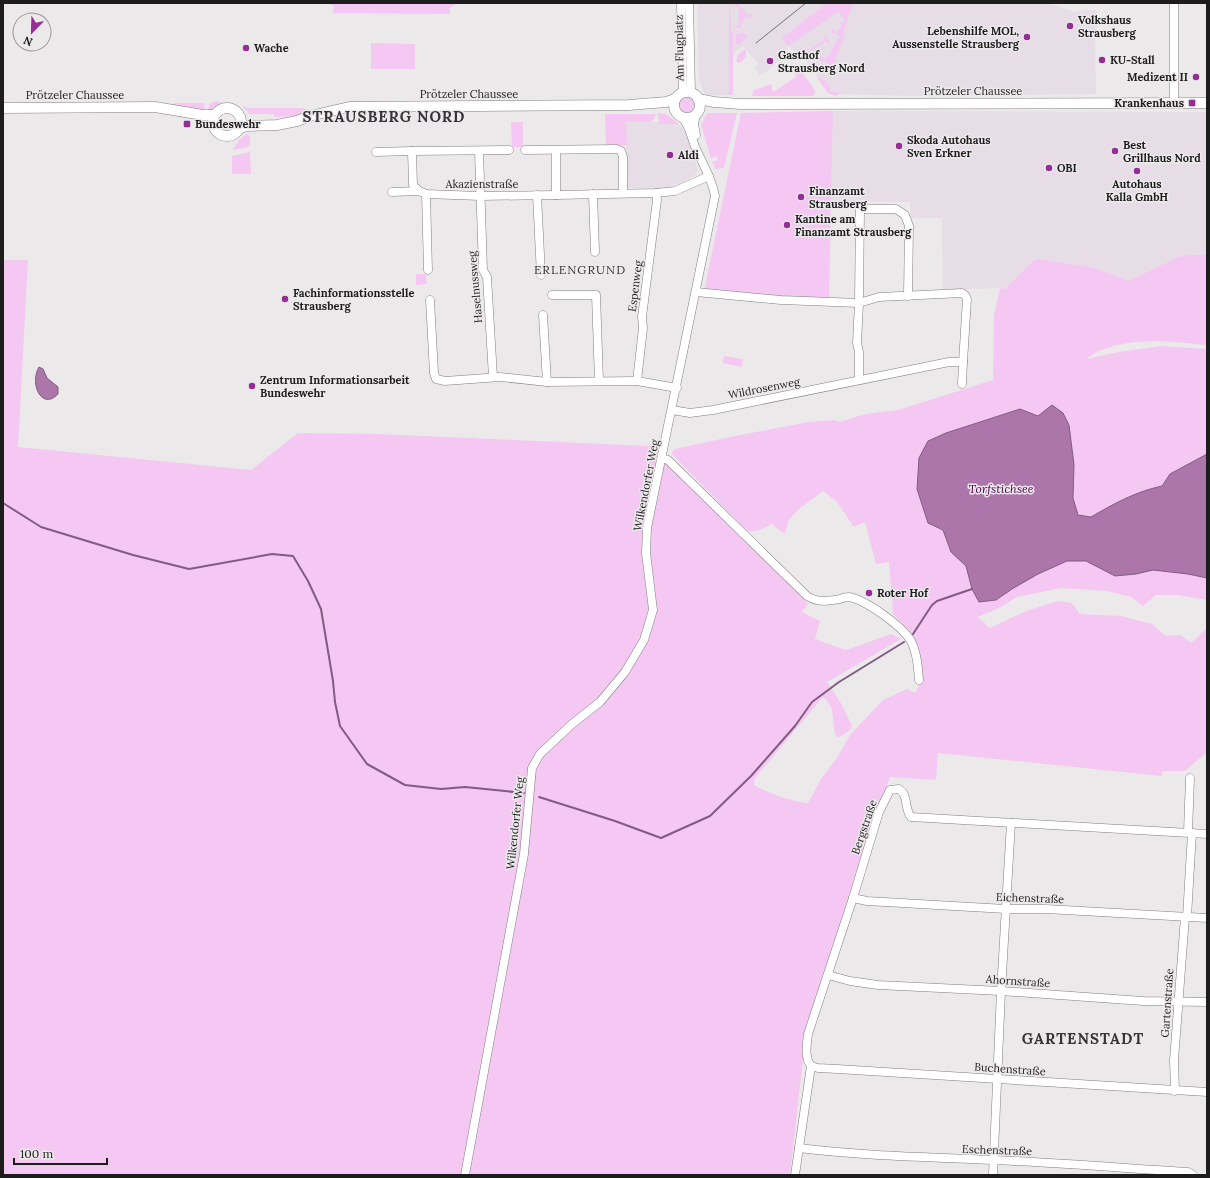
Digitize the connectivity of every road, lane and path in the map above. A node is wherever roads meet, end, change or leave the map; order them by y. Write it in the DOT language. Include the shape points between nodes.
graph roads {
  1 [pos="682,3"];
  2 [pos="689,3"];
  3 [pos="1174,3"];
  4 [pos="691,95"];
  5 [pos="675,99"];
  6 [pos="1174,103"];
  7 [pos="1207,103"];
  8 [pos="740,104"];
  9 [pos="629,105"];
  10 [pos="3,108"];
  11 [pos="697,112"];
  12 [pos="678,113"];
  13 [pos="240,116"];
  14 [pos="310,116"];
  15 [pos="213,121"];
  16 [pos="239,129"];
  17 [pos="509,150"];
  18 [pos="525,150"];
  19 [pos="556,150"];
  20 [pos="412,151"];
  21 [pos="479,151"];
  22 [pos="376,152"];
  23 [pos="703,161"];
  24 [pos="709,176"];
  25 [pos="392,192"];
  26 [pos="423,193"];
  27 [pos="623,193"];
  28 [pos="656,193"];
  29 [pos="592,194"];
  30 [pos="537,195"];
  31 [pos="556,195"];
  32 [pos="480,196"];
  33 [pos="595,252"];
  34 [pos="428,270"];
  35 [pos="541,275"];
  36 [pos="696,292"];
  37 [pos="552,295"];
  38 [pos="908,296"];
  39 [pos="430,300"];
  40 [pos="859,303"];
  41 [pos="544,315"];
  42 [pos="963,362"];
  43 [pos="493,377"];
  44 [pos="860,380"];
  45 [pos="599,381"];
  46 [pos="637,381"];
  47 [pos="548,382"];
  48 [pos="962,384"];
  49 [pos="677,388"];
  50 [pos="672,410"];
  51 [pos="662,458"];
  52 [pos="919,680"];
  53 [pos="1190,778"];
  54 [pos="1011,823"];
  55 [pos="1190,832"];
  56 [pos="1207,834"];
  57 [pos="853,898"];
  58 [pos="1006,909"];
  59 [pos="1186,917"];
  60 [pos="1207,918"];
  61 [pos="828,975"];
  62 [pos="1001,991"];
  63 [pos="1178,1002"];
  64 [pos="1207,1002"];
  65 [pos="811,1066"];
  66 [pos="997,1079"];
  67 [pos="1175,1091"];
  68 [pos="1207,1092"];
  69 [pos="799,1148"];
  70 [pos="994,1160"];
  71 [pos="465,1175"];
  72 [pos="795,1175"];
  73 [pos="992,1175"];
  74 [pos="1193,1175"];
  1 -- 4 [label="street, Am Flugplatz"];
  2 -- 4 [label="street, Am Flugplatz"];
  3 -- 6 [label="street"];
  4 -- 5 [label="main road" via="679,94"];
  4 -- 8 [label="main road, Prötzeler Chaussee" via="714,102"];
  4 -- 11 [label="main road" via="700,104"];
  5 -- 9 [label="main road, Prötzeler Chaussee"];
  5 -- 12 [label="main road" via="674,105"];
  6 -- 7 [label="main road, Prötzeler Chaussee"];
  6 -- 8 [label="main road, Prötzeler Chaussee"];
  8 -- 11 [label="main road, Prötzeler Chaussee"];
  9 -- 12 [label="main road, Prötzeler Chaussee" via="664,108"];
  9 -- 14 [label="main road, Prötzeler Chaussee" via="354,106"];
  10 -- 15 [label="main road, Prötzeler Chaussee" via="155,107 203,115"];
  11 -- 12 [label="main road, Prötzeler Chaussee" via="689,117"];
  11 -- 23 [label="street, Wilkendorfer Weg" via="694,127"];
  12 -- 23 [label="street, Wilkendorfer Weg" via="688,125"];
  13 -- 14 [label="main road, Prötzeler Chaussee" via="246,119 270,119"];
  13 -- 15 [label="main road, Prötzeler Chaussee" via="227,107 221,108"];
  13 -- 16 [label="main road"];
  14 -- 16 [label="main road, Prötzeler Chaussee" via="289,123"];
  15 -- 16 [label="main road, Prötzeler Chaussee" via="218,133 224,136 234,134"];
  17 -- 21 [label="street"];
  18 -- 19 [label="street"];
  19 -- 27 [label="street" via="621,151"];
  19 -- 31 [label="street"];
  20 -- 21 [label="street"];
  20 -- 22 [label="street"];
  20 -- 26 [label="street" via="413,185"];
  21 -- 32 [label="street, Haselnussweg"];
  23 -- 24 [label="street, Wilkendorfer Weg"];
  24 -- 28 [label="street, Akazienstraße" via="675,191"];
  24 -- 36 [label="street, Wilkendorfer Weg" via="714,190 714,203"];
  25 -- 26 [label="street, Akazienstraße"];
  26 -- 32 [label="street, Akazienstraße"];
  26 -- 34 [label="street"];
  27 -- 28 [label="street, Akazienstraße"];
  27 -- 29 [label="street, Akazienstraße"];
  28 -- 46 [label="street, Espenweg"];
  29 -- 31 [label="street, Akazienstraße"];
  29 -- 33 [label="street"];
  30 -- 31 [label="street, Akazienstraße"];
  30 -- 32 [label="street, Akazienstraße"];
  30 -- 35 [label="street"];
  32 -- 43 [label="street, Haselnussweg"];
  36 -- 40 [label="street"];
  36 -- 49 [label="street, Wilkendorfer Weg"];
  37 -- 45 [label="street" via="596,295"];
  38 -- 40 [label="street" via="879,297"];
  38 -- 40 [label="street" via="909,226 905,215 896,209 860,209"];
  38 -- 42 [label="street" via="965,294 967,299"];
  39 -- 43 [label="street" via="436,379 445,381"];
  40 -- 44 [label="street" via="856,343 859,352"];
  41 -- 47 [label="street"];
  42 -- 44 [label="street, Wildrosenweg" via="949,362"];
  42 -- 48 [label="street"];
  43 -- 47 [label="street"];
  44 -- 50 [label="street, Wildrosenweg" via="690,413"];
  45 -- 46 [label="street"];
  45 -- 47 [label="street"];
  46 -- 49 [label="street"];
  49 -- 50 [label="street, Wilkendorfer Weg"];
  50 -- 51 [label="street, Wilkendorfer Weg"];
  51 -- 52 [label="street" via="668,460 814,601 848,597 886,616 910,640"];
  51 -- 71 [label="street, Wilkendorfer Weg" via="647,528 646,553 653,610 644,640 625,672 600,702 540,754 532,768 524,854"];
  53 -- 55 [label="street, Gartenstraße"];
  54 -- 55 [label="street, Bergstraße"];
  54 -- 57 [label="street, Bergstraße" via="911,817 902,790 890,790 879,812"];
  54 -- 58 [label="street"];
  55 -- 56 [label="street, Bergstraße"];
  55 -- 59 [label="street, Gartenstraße"];
  57 -- 58 [label="street, Eichenstraße"];
  57 -- 61 [label="street, Bergstraße"];
  58 -- 59 [label="street, Eichenstraße"];
  58 -- 62 [label="street"];
  59 -- 60 [label="street, Eichenstraße"];
  59 -- 63 [label="street, Gartenstraße"];
  61 -- 62 [label="street, Ahornstraße" via="850,981 878,984"];
  61 -- 65 [label="street, Bergstraße" via="808,1034 807,1059"];
  62 -- 63 [label="street, Ahornstraße"];
  62 -- 66 [label="street"];
  63 -- 64 [label="street, Ahornstraße"];
  63 -- 67 [label="street, Gartenstraße" via="1174,1060"];
  65 -- 66 [label="street, Buchenstraße"];
  65 -- 69 [label="street, Bergstraße"];
  66 -- 67 [label="street, Buchenstraße"];
  66 -- 70 [label="street"];
  67 -- 68 [label="street, Buchenstraße"];
  69 -- 70 [label="street, Eschenstraße"];
  69 -- 72 [label="street, Bergstraße"];
  70 -- 73 [label="street"];
  70 -- 74 [label="street, Eschenstraße" via="1188,1172"];
}
